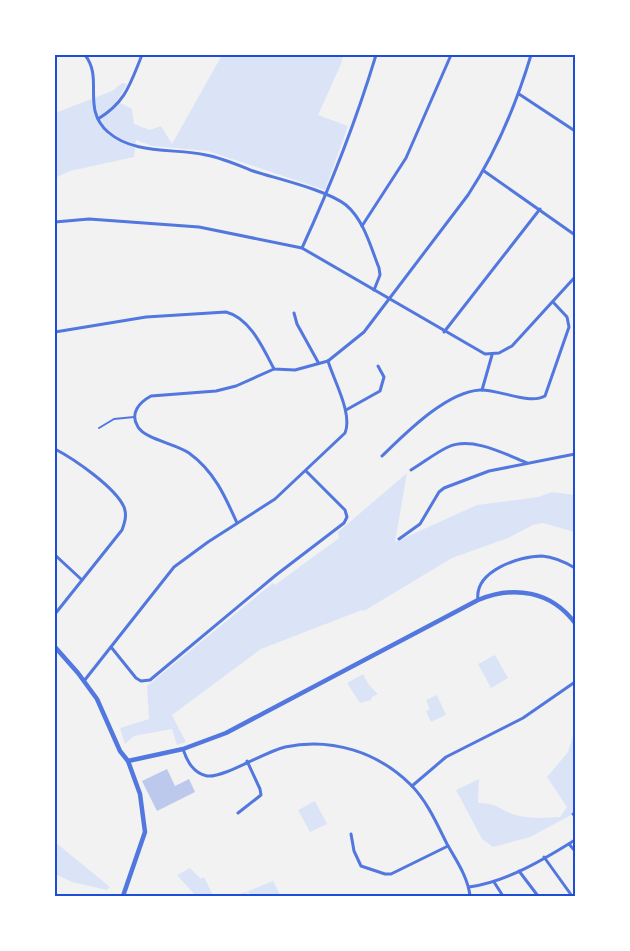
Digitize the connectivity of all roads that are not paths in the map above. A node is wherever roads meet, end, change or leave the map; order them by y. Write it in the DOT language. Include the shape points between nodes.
graph roads {
  1 [pos="85,55"];
  2 [pos="142,55"];
  3 [pos="376,55"];
  4 [pos="531,55"];
  5 [pos="450,56"];
  6 [pos="519,94"];
  7 [pos="98,119"];
  8 [pos="575,131"];
  9 [pos="484,171"];
  10 [pos="326,195"];
  11 [pos="540,210"];
  12 [pos="55,222"];
  13 [pos="362,226"];
  14 [pos="575,235"];
  15 [pos="302,248"];
  16 [pos="575,277"];
  17 [pos="374,290"];
  18 [pos="388,299"];
  19 [pos="553,302"];
  20 [pos="294,313"];
  21 [pos="55,332"];
  22 [pos="444,332"];
  23 [pos="492,354"];
  24 [pos="328,361"];
  25 [pos="318,362"];
  26 [pos="378,366"];
  27 [pos="274,369"];
  28 [pos="482,390"];
  29 [pos="346,410"];
  30 [pos="134,417"];
  31 [pos="99,428"];
  32 [pos="55,449"];
  33 [pos="575,454"];
  34 [pos="382,456"];
  35 [pos="528,463"];
  36 [pos="306,470"];
  37 [pos="412,470"];
  38 [pos="237,523"];
  39 [pos="399,539"];
  40 [pos="55,555"];
  41 [pos="575,568"];
  42 [pos="82,580"];
  43 [pos="478,600"];
  44 [pos="55,614"];
  45 [pos="575,623"];
  46 [pos="55,647"];
  47 [pos="111,647"];
  48 [pos="84,680"];
  49 [pos="575,682"];
  50 [pos="183,749"];
  51 [pos="128,761"];
  52 [pos="247,761"];
  53 [pos="412,786"];
  54 [pos="238,813"];
  55 [pos="351,834"];
  56 [pos="575,840"];
  57 [pos="569,844"];
  58 [pos="448,846"];
  59 [pos="575,851"];
  60 [pos="544,857"];
  61 [pos="519,871"];
  62 [pos="493,882"];
  63 [pos="469,887"];
  64 [pos="123,896"];
  65 [pos="470,896"];
  66 [pos="503,896"];
  67 [pos="538,896"];
  68 [pos="572,896"];
  1 -- 7 [label="street" via="93,68 92,101"];
  2 -- 7 [label="street" via="126,94"];
  3 -- 10 [label="street"];
  4 -- 6 [label="street"];
  5 -- 13 [label="street" via="406,158"];
  6 -- 8 [label="street"];
  6 -- 9 [label="street"];
  7 -- 10 [label="street" via="109,133 142,148 206,155"];
  9 -- 11 [label="street"];
  9 -- 18 [label="street"];
  10 -- 13 [label="street" via="346,205"];
  10 -- 15 [label="street"];
  11 -- 14 [label="street"];
  11 -- 22 [label="street"];
  12 -- 15 [label="street" via="89,219 199,228"];
  13 -- 17 [label="street" via="379,268 380,275"];
  15 -- 17 [label="street"];
  16 -- 19 [label="street"];
  17 -- 18 [label="street"];
  18 -- 22 [label="street"];
  18 -- 24 [label="street" via="364,332"];
  19 -- 23 [label="street" via="512,346"];
  19 -- 28 [label="street" via="567,317 569,327 545,396 535,400"];
  20 -- 25 [label="street"];
  21 -- 27 [label="street" via="146,318 226,312 245,322"];
  22 -- 23 [label="street" via="480,353"];
  23 -- 28 [label="street"];
  24 -- 25 [label="street"];
  24 -- 29 [label="street"];
  25 -- 27 [label="street" via="295,370"];
  26 -- 29 [label="street" via="384,377 380,391"];
  27 -- 30 [label="street" via="216,391 151,396 139,405"];
  28 -- 34 [label="street" via="456,396 442,404"];
  29 -- 36 [label="street" via="348,427 345,433"];
  30 -- 31 [label="lane" via="114,419"];
  30 -- 38 [label="street" via="144,433 188,453 203,465 220,486"];
  32 -- 42 [label="street" via="104,484 120,500 126,515 122,530"];
  33 -- 35 [label="street"];
  35 -- 37 [label="street" via="479,445 460,444 448,447"];
  35 -- 39 [label="street" via="489,471 444,488 420,524"];
  36 -- 38 [label="street" via="275,499"];
  36 -- 47 [label="street" via="345,510 347,517 344,523 150,680 136,678"];
  38 -- 47 [label="street" via="174,567"];
  40 -- 42 [label="street"];
  41 -- 43 [label="street" via="543,556 514,561 486,580 479,588"];
  42 -- 44 [label="street"];
  43 -- 45 [label="street" via="509,591 534,594 555,604"];
  43 -- 50 [label="street" via="232,730"];
  46 -- 48 [label="street"];
  47 -- 48 [label="street"];
  48 -- 51 [label="street" via="98,699 120,751"];
  49 -- 53 [label="street" via="523,718 446,757"];
  50 -- 51 [label="street"];
  50 -- 52 [label="street" via="191,766 207,776 219,775"];
  51 -- 64 [label="street" via="140,794 145,832"];
  52 -- 53 [label="street" via="290,746 333,745 380,761"];
  52 -- 54 [label="street" via="261,795"];
  53 -- 58 [label="street"];
  55 -- 58 [label="street" via="361,866 385,874"];
  56 -- 57 [label="street"];
  57 -- 59 [label="street"];
  57 -- 60 [label="street"];
  58 -- 63 [label="street"];
  60 -- 61 [label="street"];
  60 -- 68 [label="street"];
  61 -- 62 [label="street"];
  61 -- 67 [label="street"];
  62 -- 63 [label="street"];
  62 -- 66 [label="street"];
  63 -- 65 [label="street"];
}
